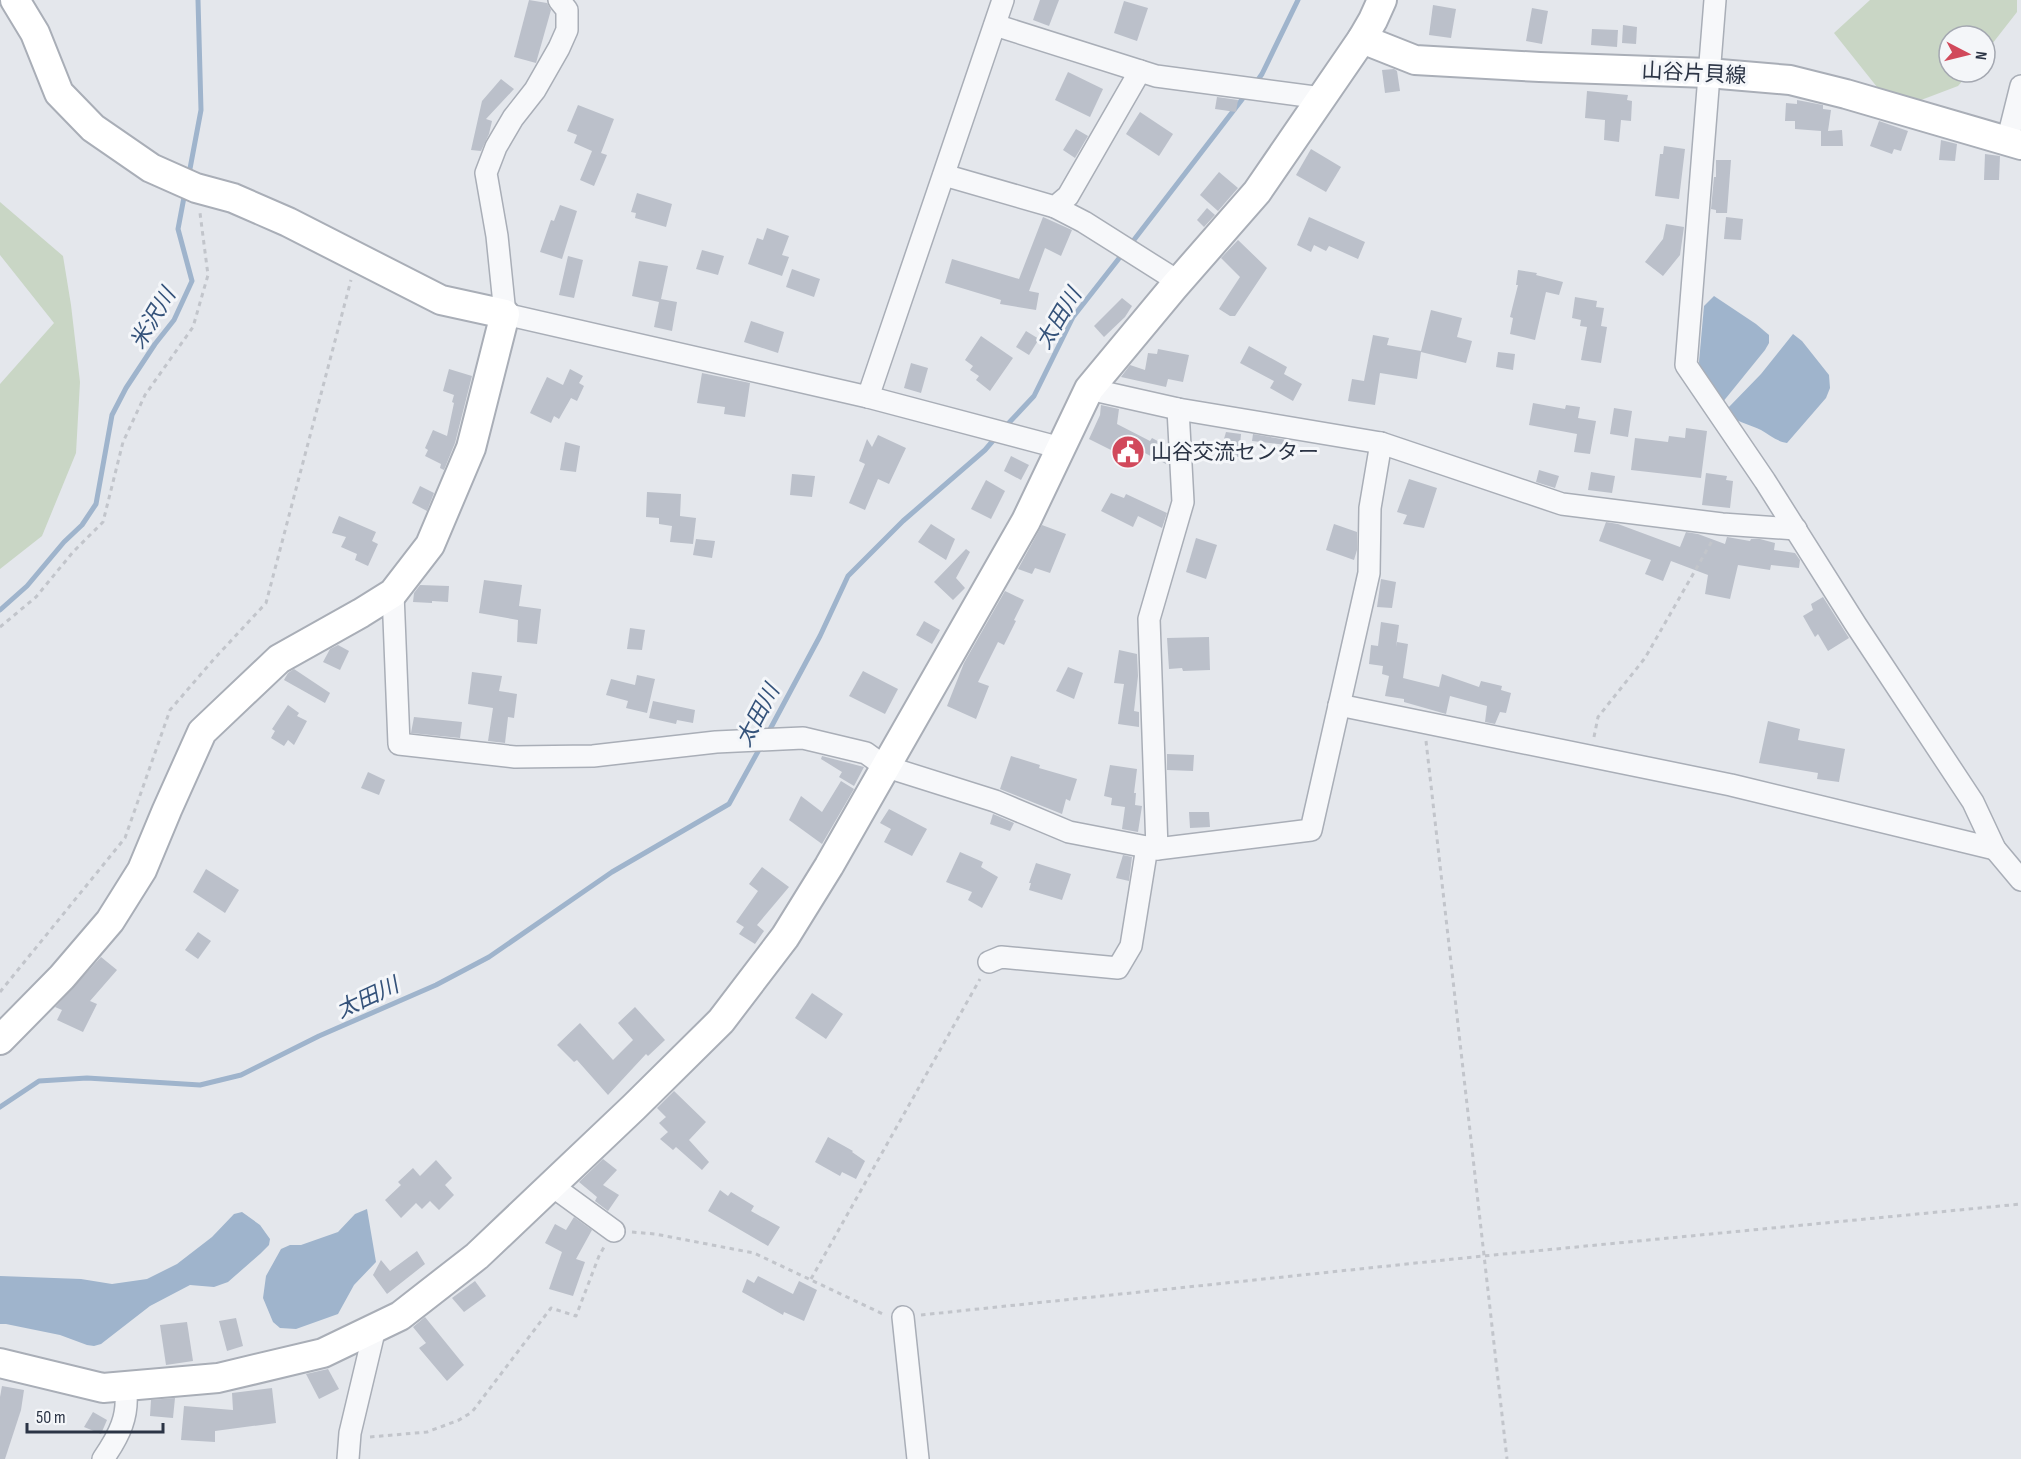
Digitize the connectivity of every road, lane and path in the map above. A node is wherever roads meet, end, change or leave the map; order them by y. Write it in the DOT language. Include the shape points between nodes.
graph roads {
  1 [pos="15,0"];
  2 [pos="559,0"];
  3 [pos="1003,0"];
  4 [pos="1382,0"];
  5 [pos="1715,0"];
  6 [pos="995,25"];
  7 [pos="1362,39"];
  8 [pos="1140,71"];
  9 [pos="1708,73"];
  10 [pos="2021,86"];
  11 [pos="1322,98"];
  12 [pos="2014,144"];
  13 [pos="944,176"];
  14 [pos="196,188"];
  15 [pos="1055,207"];
  16 [pos="357,257"];
  17 [pos="1179,282"];
  18 [pos="505,314"];
  19 [pos="1089,389"];
  20 [pos="868,397"];
  21 [pos="1178,409"];
  22 [pos="1381,443"];
  23 [pos="1061,448"];
  24 [pos="1722,524"];
  25 [pos="1796,529"];
  26 [pos="393,593"];
  27 [pos="0,627"];
  28 [pos="1339,705"];
  29 [pos="1424,722"];
  30 [pos="1591,755"];
  31 [pos="884,766"];
  32 [pos="1152,848"];
  33 [pos="1995,849"];
  34 [pos="2021,880"];
  35 [pos="989,962"];
  36 [pos="0,992"];
  37 [pos="0,1040"];
  38 [pos="551,1185"];
  39 [pos="2021,1204"];
  40 [pos="614,1231"];
  41 [pos="1483,1256"];
  42 [pos="811,1279"];
  43 [pos="903,1317"];
  44 [pos="375,1328"];
  45 [pos="0,1363"];
  46 [pos="125,1387"];
  47 [pos="350,1433"];
  48 [pos="103,1459"];
  49 [pos="348,1459"];
  50 [pos="918,1459"];
  51 [pos="1507,1459"];
  1 -- 14 [label="main road" via="34,33 59,93 93,128 151,168"];
  2 -- 18 [label="street" via="567,10 567,30 535,90 496,147 486,173"];
  3 -- 6 [label="street"];
  4 -- 7 [label="main road"];
  5 -- 9 [label="street"];
  6 -- 8 [label="street"];
  6 -- 13 [label="street"];
  7 -- 9 [label="main road, 山谷片貝線" via="1415,60"];
  7 -- 11 [label="main road"];
  8 -- 11 [label="street"];
  8 -- 15 [label="street" via="1068,196"];
  9 -- 12 [label="main road, 山谷片貝線" via="1790,80"];
  9 -- 25 [label="street" via="1686,366"];
  10 -- 12 [label="street"];
  11 -- 17 [label="main road" via="1257,192"];
  13 -- 15 [label="street"];
  13 -- 20 [label="street"];
  14 -- 16 [label="main road" via="233,198"];
  14 -- 27 [label="path" via="208,275 193,327 145,395 123,442 103,522 36,597"];
  15 -- 17 [label="street"];
  16 -- 18 [label="main road" via="441,300"];
  16 -- 36 [label="path" via="266,603 170,710 124,838"];
  17 -- 19 [label="main road"];
  18 -- 20 [label="street"];
  18 -- 26 [label="main road" via="471,448 430,545"];
  19 -- 21 [label="street"];
  19 -- 23 [label="main road"];
  20 -- 23 [label="street"];
  21 -- 22 [label="street"];
  21 -- 32 [label="street" via="1183,502 1149,619"];
  22 -- 24 [label="street" via="1563,504"];
  22 -- 28 [label="street" via="1370,508 1369,573"];
  23 -- 31 [label="main road" via="1026,521"];
  24 -- 25 [label="street"];
  24 -- 30 [label="path" via="1645,658 1598,717"];
  25 -- 33 [label="street" via="1972,802"];
  26 -- 31 [label="street" via="399,744 514,757 593,756 716,742 803,738 866,753"];
  26 -- 37 [label="main road" via="279,659 202,732 142,870 110,921"];
  28 -- 29 [label="street"];
  28 -- 32 [label="street" via="1311,830"];
  29 -- 30 [label="street"];
  29 -- 41 [label="path"];
  30 -- 33 [label="street"];
  31 -- 32 [label="street" via="995,801 1069,832"];
  31 -- 38 [label="main road" via="785,937 721,1021"];
  32 -- 35 [label="street" via="1131,946 1119,968 1001,957"];
  33 -- 34 [label="street"];
  35 -- 42 [label="path"];
  38 -- 40 [label="street"];
  38 -- 44 [label="main road" via="477,1256 400,1316"];
  39 -- 41 [label="path"];
  40 -- 42 [label="path" via="655,1233 754,1253"];
  40 -- 47 [label="path" via="599,1256 576,1316 551,1308 472,1412 427,1432 375,1438"];
  41 -- 43 [label="path"];
  41 -- 51 [label="path"];
  42 -- 43 [label="path" via="882,1314"];
  43 -- 50 [label="street"];
  44 -- 46 [label="main road" via="323,1353 218,1378"];
  44 -- 47 [label="street"];
  45 -- 46 [label="main road" via="103,1388"];
  46 -- 48 [label="street" via="125,1421"];
  47 -- 49 [label="street"];
}
